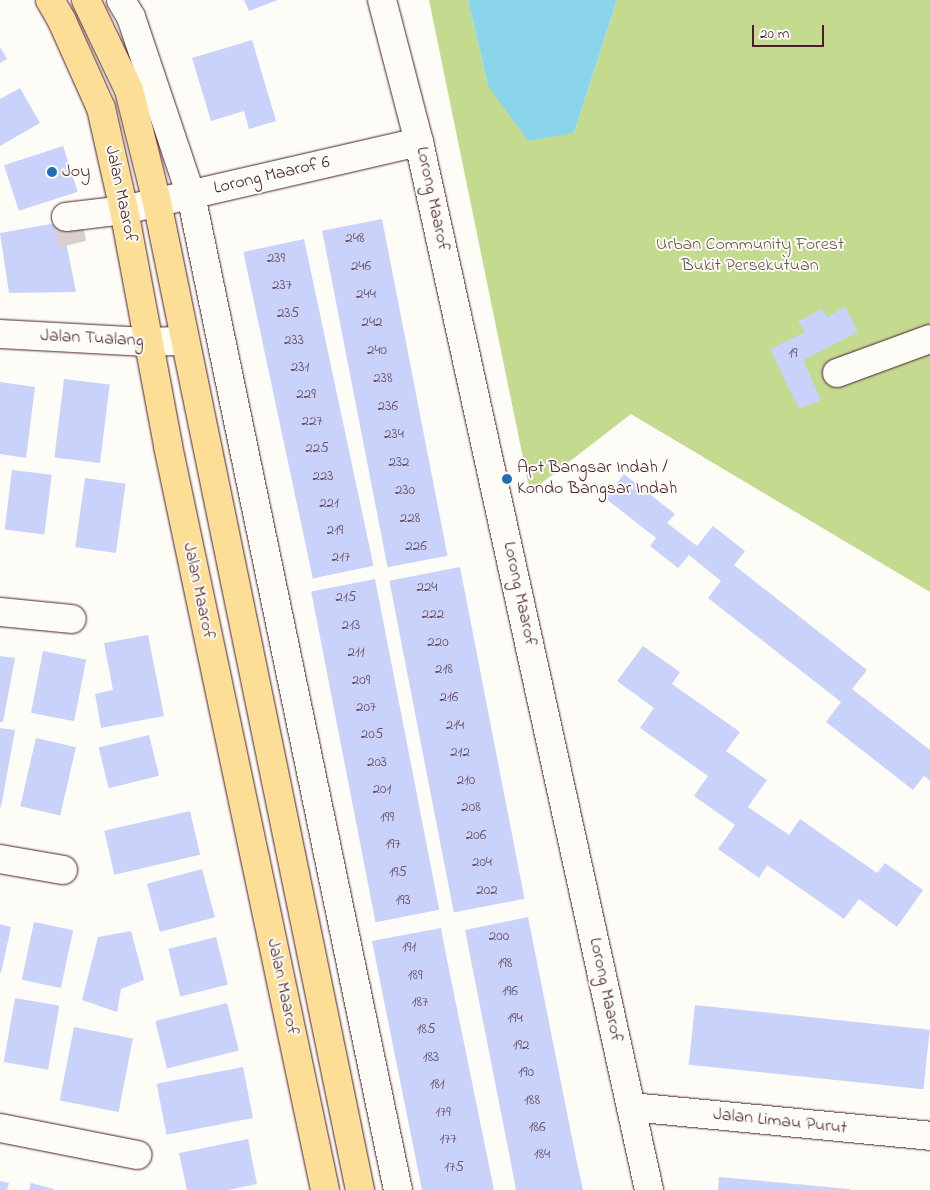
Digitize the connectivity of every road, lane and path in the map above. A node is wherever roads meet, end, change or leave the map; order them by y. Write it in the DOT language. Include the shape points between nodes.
graph roads {
  1 [pos="50,0"];
  2 [pos="86,0"];
  3 [pos="121,0"];
  4 [pos="382,0"];
  5 [pos="419,142"];
  6 [pos="190,195"];
  7 [pos="157,202"];
  8 [pos="124,210"];
  9 [pos="66,217"];
  10 [pos="0,334"];
  11 [pos="930,338"];
  12 [pos="184,341"];
  13 [pos="147,342"];
  14 [pos="837,373"];
  15 [pos="0,612"];
  16 [pos="72,619"];
  17 [pos="0,860"];
  18 [pos="63,870"];
  19 [pos="631,1107"];
  20 [pos="0,1128"];
  21 [pos="930,1136"];
  22 [pos="137,1155"];
  23 [pos="325,1190"];
  24 [pos="360,1190"];
  25 [pos="398,1190"];
  26 [pos="649,1190"];
  1 -- 8 [label="main road, Jalan Maarof" via="102,108"];
  2 -- 7 [label="main road, Jalan Maarof" via="129,90"];
  3 -- 6 [label="street" via="134,26"];
  4 -- 5 [label="street, Lorong Maarof"];
  5 -- 6 [label="street, Lorong Maarof 6"];
  5 -- 19 [label="street, Lorong Maarof"];
  6 -- 7 [label="street, Lorong Maarof 6"];
  6 -- 25 [label="street"];
  7 -- 8 [label="street, Lorong Maarof 6"];
  7 -- 12 [label="main road, Jalan Maarof"];
  8 -- 9 [label="street, Lorong Maarof 6"];
  8 -- 13 [label="main road, Jalan Maarof"];
  10 -- 13 [label="street, Jalan Tualang"];
  11 -- 14 [label="street"];
  12 -- 13 [label="street, Jalan Tualang"];
  12 -- 24 [label="main road, Jalan Maarof"];
  13 -- 23 [label="main road, Jalan Maarof"];
  15 -- 16 [label="street"];
  17 -- 18 [label="street"];
  19 -- 21 [label="street, Jalan Limau Purut"];
  19 -- 26 [label="street, Lorong Maarof"];
  20 -- 22 [label="street"];
}
